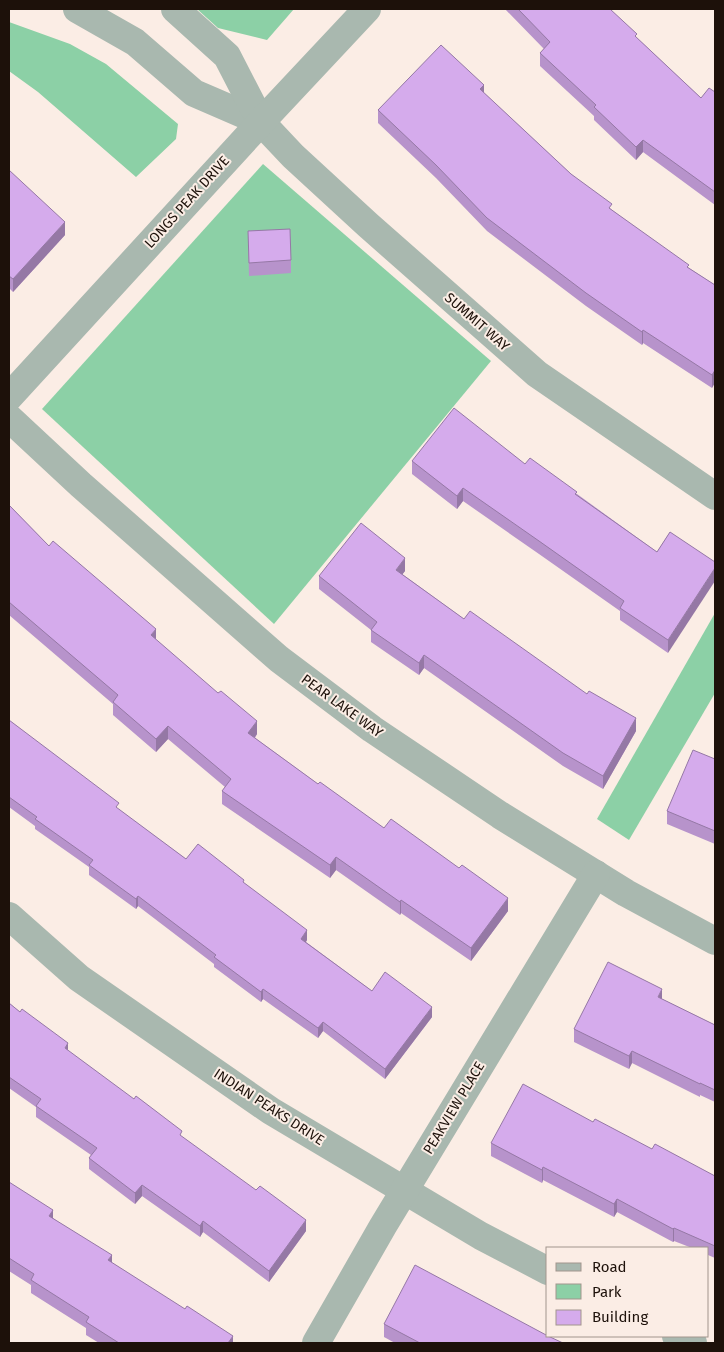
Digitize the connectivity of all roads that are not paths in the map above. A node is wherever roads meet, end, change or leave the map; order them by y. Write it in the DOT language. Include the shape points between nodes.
graph roads {
  1 [pos="77,9"];
  2 [pos="175,9"];
  3 [pos="367,9"];
  4 [pos="261,122"];
  5 [pos="9,397"];
  6 [pos="9,418"];
  7 [pos="715,496"];
  8 [pos="596,874"];
  9 [pos="9,916"];
  10 [pos="715,941"];
  11 [pos="404,1190"];
  12 [pos="546,1270"];
  13 [pos="678,1337"];
  14 [pos="316,1343"];
  15 [pos="692,1343"];
  1 -- 4 [label="street" via="135,42 194,93"];
  2 -- 4 [label="street" via="226,56"];
  3 -- 4 [label="street, LONGS PEAK DRIVE"];
  4 -- 5 [label="street, LONGS PEAK DRIVE"];
  4 -- 7 [label="street, SUMMIT WAY" via="368,225 537,374"];
  6 -- 8 [label="street, PEAR LAKE WAY" via="279,660 372,729 500,815"];
  8 -- 10 [label="street, PEAR LAKE WAY"];
  8 -- 11 [label="street, PEAKVIEW PLACE"];
  9 -- 11 [label="street, INDIAN PEAKS DRIVE" via="79,978 271,1111"];
  11 -- 12 [label="street, INDIAN PEAKS DRIVE"];
  11 -- 14 [label="street, PEAKVIEW PLACE"];
  13 -- 15 [label="street"];
}
